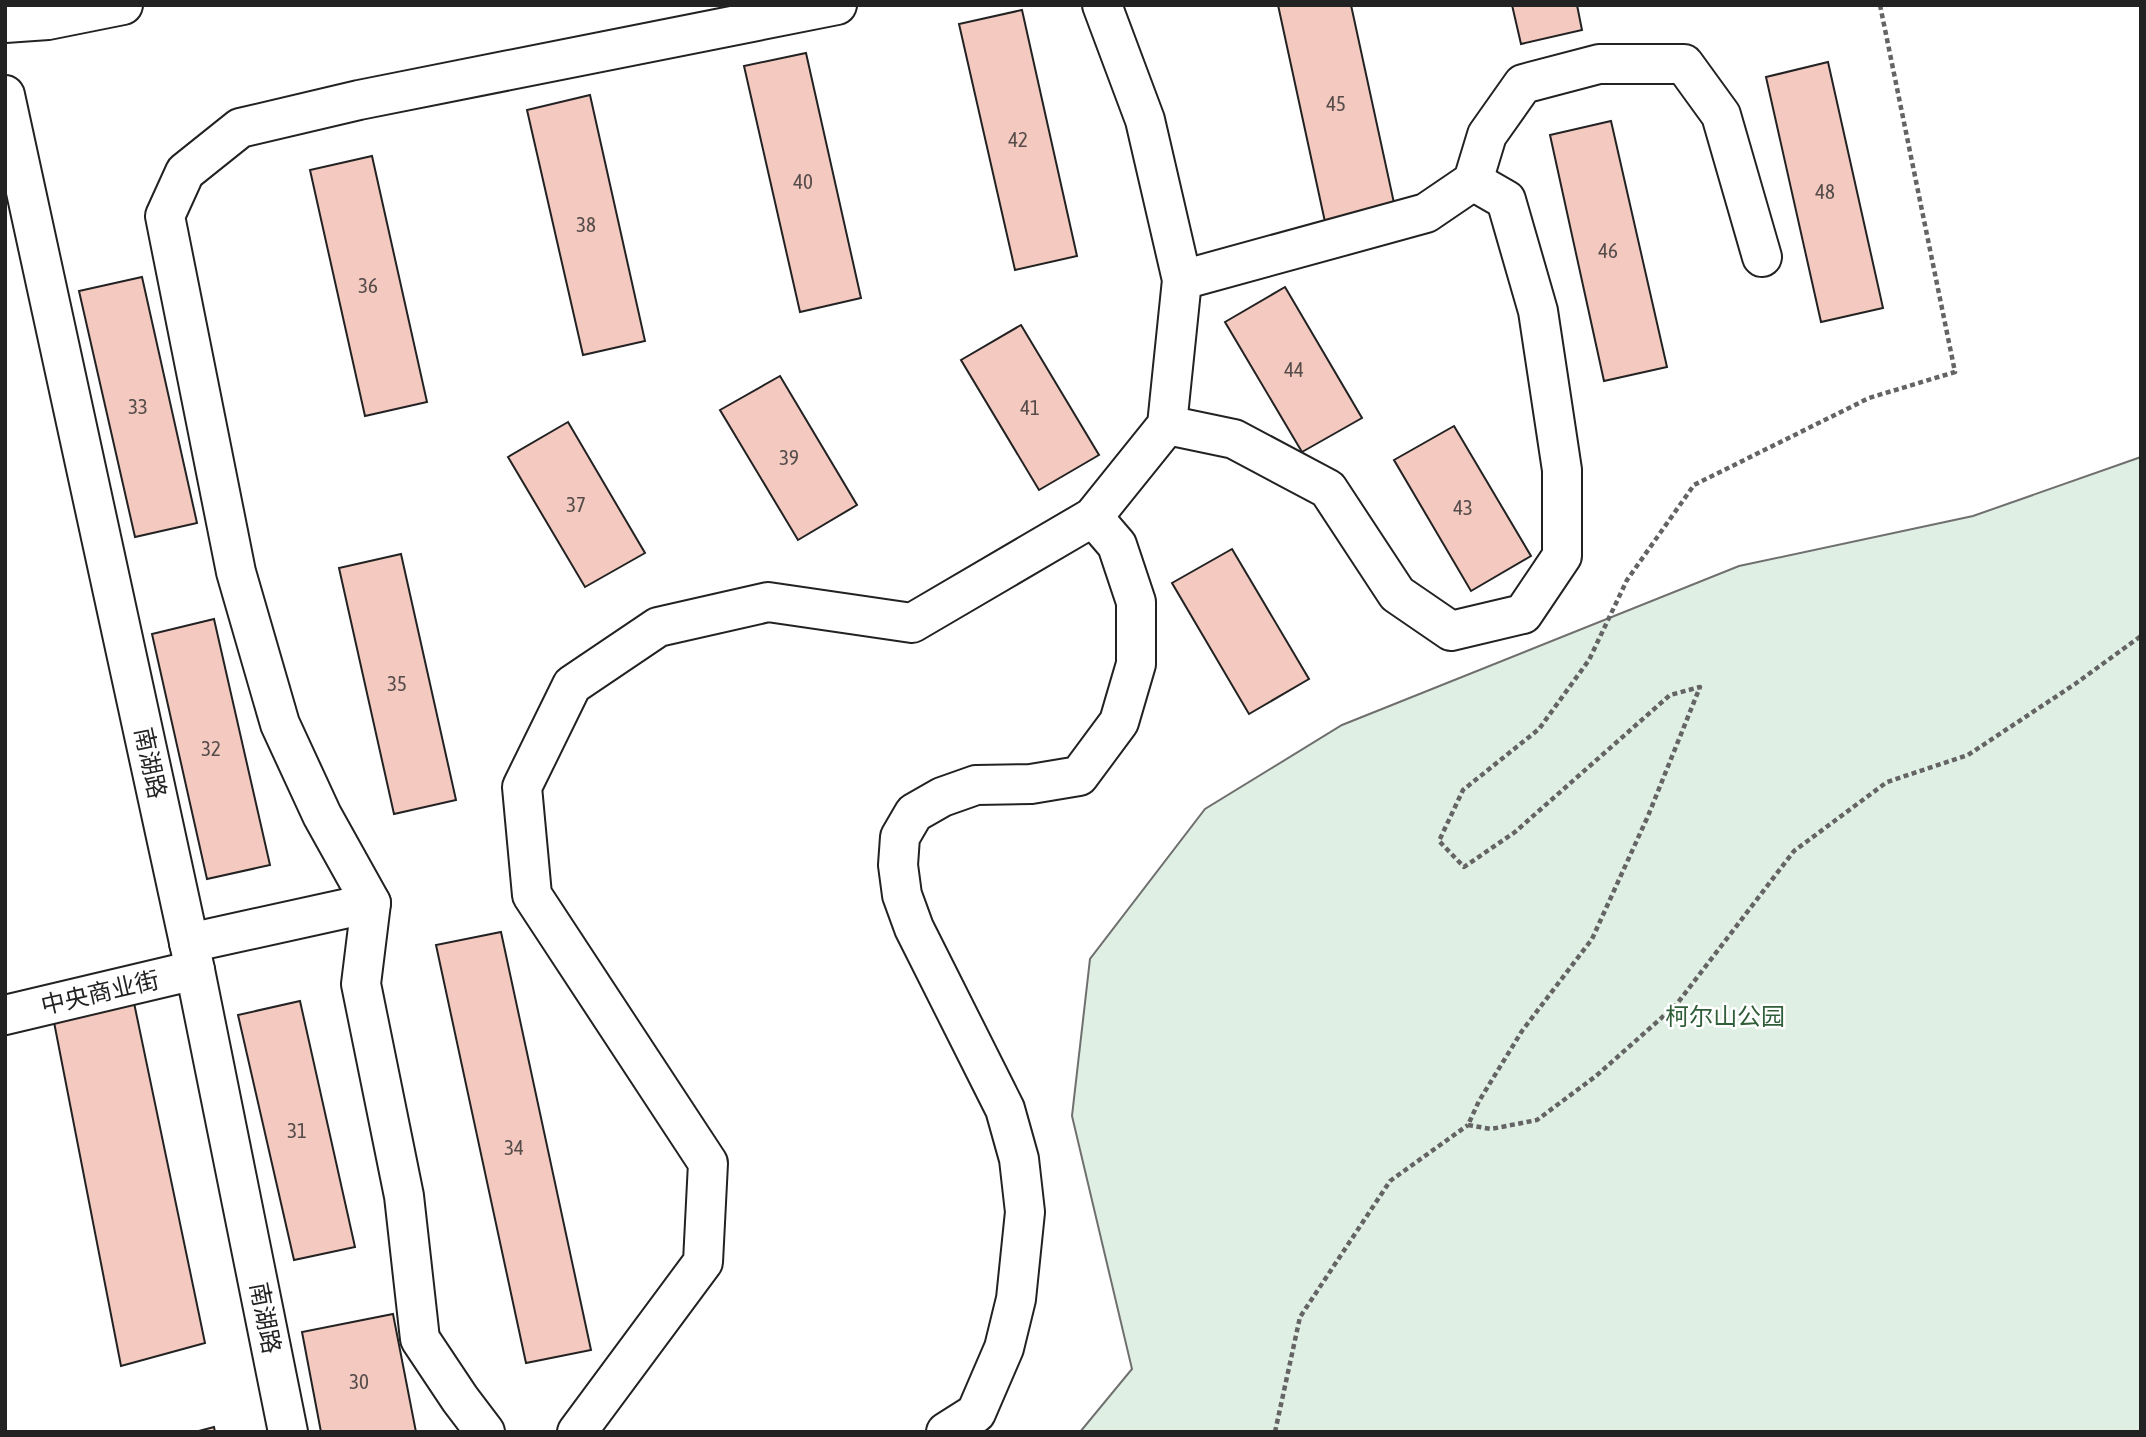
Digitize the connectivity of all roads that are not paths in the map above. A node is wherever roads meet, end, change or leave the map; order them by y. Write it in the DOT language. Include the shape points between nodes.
graph roads {
  1 [pos="123,5"];
  2 [pos="837,5"];
  3 [pos="1102,5"];
  4 [pos="5,23"];
  5 [pos="5,95"];
  6 [pos="1473,181"];
  7 [pos="1762,257"];
  8 [pos="1182,280"];
  9 [pos="1167,425"];
  10 [pos="1093,517"];
  11 [pos="371,903"];
  12 [pos="192,957"];
  13 [pos="5,1015"];
  14 [pos="288,1432"];
  15 [pos="485,1432"];
  16 [pos="577,1432"];
  17 [pos="946,1432"];
  1 -- 4 [label="street" via="48,20"];
  2 -- 11 [label="street" via="240,128 185,172 165,216 236,572 280,724 322,815"];
  3 -- 8 [label="street" via="1145,120"];
  5 -- 12 [label="street, 南湖路"];
  6 -- 7 [label="street" via="1487,135 1523,84 1599,64 1684,64 1721,115"];
  6 -- 8 [label="street" via="1426,213"];
  6 -- 9 [label="street" via="1506,200 1538,311 1562,470 1562,556 1523,614 1451,631 1397,594 1328,489 1234,439"];
  8 -- 9 [label="street"];
  9 -- 10 [label="street"];
  10 -- 16 [label="street" via="912,623 768,602 658,627 572,685 522,788 531,895 708,1163 703,1262"];
  10 -- 17 [label="street" via="1117,545 1136,602 1136,664 1118,722 1080,776 1031,784 976,785 914,813 900,837 902,895 1005,1109 1019,1159 1025,1212 1016,1299 1004,1348 976,1413"];
  11 -- 12 [label="street, 中央商业街"];
  11 -- 15 [label="street" via="361,984 404,1196 420,1339"];
  12 -- 13 [label="street, 中央商业街"];
  12 -- 14 [label="street, 南湖路"];
}
